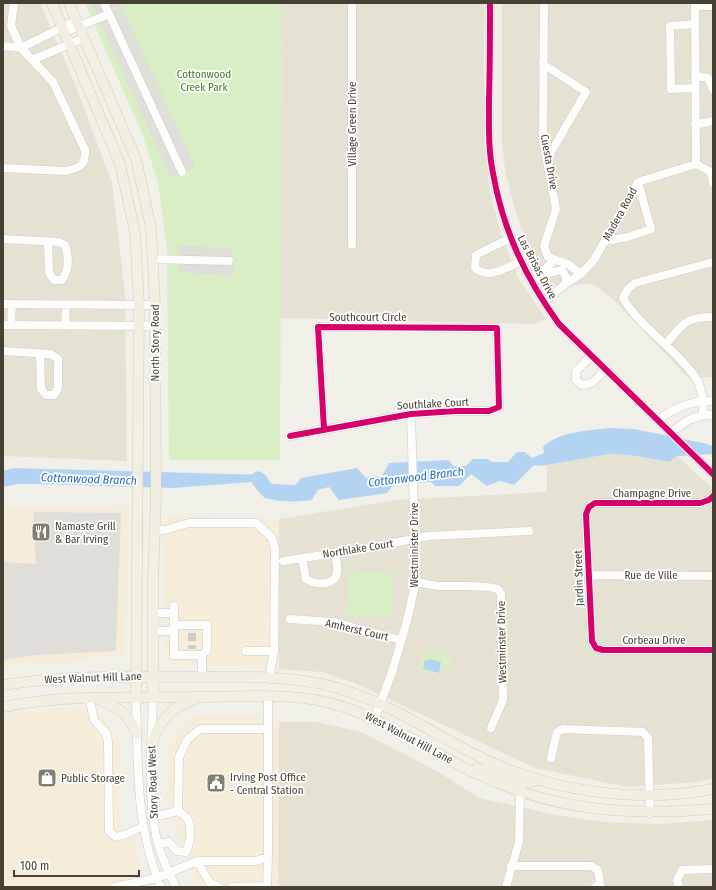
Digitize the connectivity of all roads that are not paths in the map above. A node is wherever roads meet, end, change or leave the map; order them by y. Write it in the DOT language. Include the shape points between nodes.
graph roads {
  1 [pos="14,3"];
  2 [pos="52,3"];
  3 [pos="69,3"];
  4 [pos="104,3"];
  5 [pos="352,3"];
  6 [pos="490,3"];
  7 [pos="544,3"];
  8 [pos="695,5"];
  9 [pos="713,6"];
  10 [pos="109,14"];
  11 [pos="78,23"];
  12 [pos="695,24"];
  13 [pos="64,30"];
  14 [pos="84,38"];
  15 [pos="71,44"];
  16 [pos="3,46"];
  17 [pos="21,48"];
  18 [pos="32,60"];
  19 [pos="544,64"];
  20 [pos="695,76"];
  21 [pos="695,88"];
  22 [pos="713,89"];
  23 [pos="713,121"];
  24 [pos="695,125"];
  25 [pos="547,159"];
  26 [pos="696,164"];
  27 [pos="3,168"];
  28 [pos="182,172"];
  29 [pos="712,172"];
  30 [pos="638,182"];
  31 [pos="713,183"];
  32 [pos="510,238"];
  33 [pos="3,239"];
  34 [pos="605,241"];
  35 [pos="48,243"];
  36 [pos="352,246"];
  37 [pos="153,260"];
  38 [pos="555,260"];
  39 [pos="138,261"];
  40 [pos="229,261"];
  41 [pos="521,261"];
  42 [pos="713,262"];
  43 [pos="544,274"];
  44 [pos="580,274"];
  45 [pos="532,282"];
  46 [pos="566,283"];
  47 [pos="544,302"];
  48 [pos="3,304"];
  49 [pos="12,304"];
  50 [pos="139,304"];
  51 [pos="66,305"];
  52 [pos="156,305"];
  53 [pos="713,316"];
  54 [pos="7,325"];
  55 [pos="65,326"];
  56 [pos="139,326"];
  57 [pos="155,326"];
  58 [pos="497,328"];
  59 [pos="666,344"];
  60 [pos="3,351"];
  61 [pos="40,354"];
  62 [pos="592,355"];
  63 [pos="606,369"];
  64 [pos="703,400"];
  65 [pos="713,401"];
  66 [pos="411,414"];
  67 [pos="703,414"];
  68 [pos="713,415"];
  69 [pos="658,420"];
  70 [pos="324,429"];
  71 [pos="671,433"];
  72 [pos="290,436"];
  73 [pos="713,474"];
  74 [pos="713,496"];
  75 [pos="589,507"];
  76 [pos="155,530"];
  77 [pos="529,531"];
  78 [pos="416,539"];
  79 [pos="335,553"];
  80 [pos="302,558"];
  81 [pos="284,561"];
  82 [pos="590,575"];
  83 [pos="713,576"];
  84 [pos="138,581"];
  85 [pos="153,581"];
  86 [pos="416,581"];
  87 [pos="153,613"];
  88 [pos="290,619"];
  89 [pos="174,628"];
  90 [pos="152,631"];
  91 [pos="400,640"];
  92 [pos="596,648"];
  93 [pos="713,650"];
  94 [pos="246,651"];
  95 [pos="274,651"];
  96 [pos="202,655"];
  97 [pos="135,677"];
  98 [pos="152,677"];
  99 [pos="202,677"];
  100 [pos="269,679"];
  101 [pos="3,685"];
  102 [pos="89,697"];
  103 [pos="268,697"];
  104 [pos="136,698"];
  105 [pos="153,698"];
  106 [pos="201,698"];
  107 [pos="382,703"];
  108 [pos="3,707"];
  109 [pos="375,718"];
  110 [pos="491,728"];
  111 [pos="268,730"];
  112 [pos="137,734"];
  113 [pos="152,744"];
  114 [pos="551,758"];
  115 [pos="473,772"];
  116 [pos="538,780"];
  117 [pos="713,789"];
  118 [pos="520,792"];
  119 [pos="649,795"];
  120 [pos="713,809"];
  121 [pos="178,811"];
  122 [pos="650,813"];
  123 [pos="154,817"];
  124 [pos="143,826"];
  125 [pos="159,844"];
  126 [pos="268,857"];
  127 [pos="197,861"];
  128 [pos="511,866"];
  129 [pos="713,869"];
  130 [pos="169,872"];
  131 [pos="157,878"];
  132 [pos="216,886"];
  133 [pos="115,887"];
  134 [pos="161,887"];
  135 [pos="176,887"];
  136 [pos="233,887"];
  137 [pos="506,887"];
  138 [pos="595,887"];
  139 [pos="679,887"];
  1 -- 17 [label="street" via="11,26"];
  2 -- 13 [label="main road, North Story Road"];
  3 -- 11 [label="main road, North Story Road"];
  4 -- 10 [label="street"];
  5 -- 36 [label="street, Village Green Drive"];
  6 -- 32 [label="street, Las Brisas Drive" via="490,154 500,205"];
  7 -- 19 [label="street, Cuesta Drive"];
  8 -- 9 [label="street"];
  8 -- 12 [label="street"];
  10 -- 11 [label="street"];
  10 -- 28 [label="street"];
  11 -- 13 [label="street"];
  11 -- 14 [label="main road, North Story Road"];
  12 -- 20 [label="street"];
  12 -- 21 [label="street" via="670,26 671,89"];
  13 -- 15 [label="main road, North Story Road"];
  13 -- 17 [label="street"];
  14 -- 15 [label="street"];
  14 -- 37 [label="main road, North Story Road" via="136,159 149,221"];
  15 -- 18 [label="street"];
  15 -- 39 [label="main road, North Story Road" via="120,164 131,208"];
  16 -- 17 [label="street"];
  17 -- 18 [label="street"];
  18 -- 27 [label="street" via="53,82 85,150 85,158 83,165 75,170"];
  19 -- 25 [label="street, Cuesta Drive" via="543,140"];
  19 -- 25 [label="street" via="586,92"];
  20 -- 21 [label="street"];
  20 -- 22 [label="street" via="708,78"];
  21 -- 24 [label="street"];
  23 -- 24 [label="street"];
  24 -- 26 [label="street"];
  25 -- 38 [label="street, Cuesta Drive" via="556,209 544,246 548,257"];
  26 -- 29 [label="street"];
  26 -- 30 [label="street, Madera Road"];
  29 -- 31 [label="street"];
  30 -- 34 [label="street, Madera Road"];
  30 -- 34 [label="street" via="651,229"];
  32 -- 41 [label="street, Las Brisas Drive"];
  32 -- 41 [label="street" via="476,255 475,268 482,273 490,274"];
  33 -- 35 [label="street"];
  34 -- 44 [label="street, Madera Road" via="594,260"];
  35 -- 35 [label="street" via="49,273 54,280 62,280 67,273 68,254 65,245 59,242"];
  37 -- 39 [label="main road"];
  37 -- 40 [label="street"];
  37 -- 52 [label="main road, North Story Road"];
  38 -- 43 [label="street" via="546,268"];
  38 -- 44 [label="street, Cuesta Drive" via="568,264"];
  39 -- 50 [label="main road, North Story Road"];
  41 -- 45 [label="street, Las Brisas Drive"];
  42 -- 59 [label="street" via="635,283 628,289 623,298 628,307"];
  43 -- 45 [label="street"];
  43 -- 46 [label="street" via="562,270"];
  44 -- 46 [label="street, Madera Road"];
  45 -- 47 [label="street, Las Brisas Drive"];
  46 -- 47 [label="street, Madera Road"];
  47 -- 62 [label="street, Las Brisas Drive" via="560,324"];
  48 -- 49 [label="street"];
  49 -- 51 [label="street"];
  49 -- 54 [label="street"];
  50 -- 51 [label="street"];
  50 -- 52 [label="street"];
  50 -- 56 [label="main road, North Story Road"];
  51 -- 55 [label="street"];
  52 -- 57 [label="main road, North Story Road"];
  53 -- 59 [label="street" via="697,316 688,321"];
  54 -- 55 [label="street"];
  55 -- 56 [label="street"];
  56 -- 57 [label="street"];
  56 -- 84 [label="main road, North Story Road"];
  57 -- 76 [label="main road, North Story Road"];
  58 -- 66 [label="street, Southlake Court" via="500,407 489,411"];
  58 -- 70 [label="street, Southcourt Circle" via="318,327"];
  59 -- 64 [label="street" via="692,372 699,384"];
  60 -- 61 [label="street"];
  61 -- 61 [label="street" via="41,389 46,395 54,394 58,388 58,359 51,354"];
  62 -- 63 [label="street, Las Brisas Drive"];
  62 -- 63 [label="street" via="576,371 576,380 582,385 592,383"];
  63 -- 69 [label="street, Las Brisas Drive"];
  64 -- 65 [label="street"];
  64 -- 67 [label="street"];
  64 -- 69 [label="street" via="673,408"];
  66 -- 70 [label="street, Southlake Court"];
  66 -- 78 [label="street, Westminister Drive"];
  67 -- 68 [label="street"];
  67 -- 71 [label="street" via="689,418"];
  69 -- 71 [label="street, Las Brisas Drive"];
  70 -- 72 [label="street, Southlake Court"];
  71 -- 73 [label="street, Las Brisas Drive"];
  74 -- 75 [label="street, Champagne Drive" via="700,503 595,503"];
  75 -- 82 [label="street, Jardin Street" via="586,514"];
  76 -- 85 [label="main road, North Story Road"];
  76 -- 95 [label="street" via="165,530 188,523 256,524 272,538 275,549"];
  77 -- 78 [label="street, Northlake Court" via="428,536"];
  78 -- 79 [label="street, Northlake Court"];
  78 -- 86 [label="street, Westminister Drive"];
  79 -- 80 [label="street, Northlake Court"];
  79 -- 80 [label="street" via="338,573 328,583 312,583 306,579"];
  80 -- 81 [label="street, Northlake Court"];
  82 -- 83 [label="street, Rue de Ville"];
  82 -- 92 [label="street, Jardin Street" via="592,641"];
  84 -- 85 [label="main road"];
  84 -- 97 [label="main road, North Story Road"];
  85 -- 87 [label="main road, North Story Road"];
  86 -- 91 [label="street, Westminister Drive" via="409,615"];
  86 -- 110 [label="street, Westminster Drive" via="443,586 490,587 498,589 501,594 503,700"];
  87 -- 89 [label="street" via="174,610"];
  87 -- 90 [label="main road, North Story Road"];
  88 -- 91 [label="street, Amherst Court" via="334,622"];
  89 -- 90 [label="street"];
  89 -- 96 [label="street" via="174,655 192,652"];
  89 -- 96 [label="street" via="192,629 207,625 207,650"];
  90 -- 98 [label="main road, North Story Road"];
  91 -- 107 [label="street, Westminister Drive"];
  92 -- 93 [label="street, Corbeau Drive"];
  94 -- 95 [label="street"];
  95 -- 100 [label="street"];
  96 -- 99 [label="street"];
  97 -- 98 [label="main road, West Walnut Hill Lane"];
  97 -- 101 [label="main road, West Walnut Hill Lane" via="49,679"];
  97 -- 104 [label="main road, North Story Road"];
  98 -- 99 [label="main road, West Walnut Hill Lane"];
  98 -- 105 [label="main road, North Story Road"];
  99 -- 100 [label="main road, West Walnut Hill Lane"];
  100 -- 107 [label="main road, West Walnut Hill Lane" via="313,682"];
  102 -- 104 [label="main road, West Walnut Hill Lane"];
  102 -- 108 [label="main road, West Walnut Hill Lane"];
  102 -- 112 [label="main road" via="121,710 132,722"];
  102 -- 124 [label="street" via="94,720 106,733 108,740 109,831 116,837 121,837"];
  103 -- 106 [label="main road, West Walnut Hill Lane"];
  103 -- 109 [label="main road, West Walnut Hill Lane" via="318,701"];
  103 -- 111 [label="street"];
  104 -- 105 [label="main road, West Walnut Hill Lane"];
  104 -- 112 [label="street, Story Road West"];
  105 -- 106 [label="main road, West Walnut Hill Lane"];
  105 -- 113 [label="street, Story Road West"];
  106 -- 113 [label="main road" via="184,703 166,714 156,730"];
  107 -- 109 [label="street, Westminister Drive"];
  107 -- 116 [label="main road, West Walnut Hill Lane" via="477,756"];
  109 -- 115 [label="main road, West Walnut Hill Lane"];
  111 -- 121 [label="street" via="200,730 187,740 179,757"];
  111 -- 126 [label="street"];
  112 -- 124 [label="street, Story Road West"];
  113 -- 123 [label="street, Story Road West" via="151,786"];
  114 -- 119 [label="street" via="558,732 563,729 643,732 648,738"];
  115 -- 116 [label="main road" via="476,769 485,769 523,784"];
  115 -- 118 [label="main road, West Walnut Hill Lane"];
  116 -- 119 [label="main road, West Walnut Hill Lane" via="588,790"];
  117 -- 119 [label="main road, West Walnut Hill Lane"];
  118 -- 122 [label="main road, West Walnut Hill Lane" via="584,808"];
  118 -- 128 [label="street" via="519,842"];
  119 -- 122 [label="street"];
  120 -- 122 [label="main road, West Walnut Hill Lane"];
  121 -- 123 [label="street"];
  121 -- 125 [label="street" via="188,819 189,847 186,852 177,851 169,842"];
  123 -- 125 [label="street, Story Road West"];
  124 -- 131 [label="street, Story Road West"];
  125 -- 130 [label="street, Story Road West"];
  126 -- 127 [label="street" via="256,860"];
  126 -- 136 [label="street" via="267,886"];
  127 -- 130 [label="street"];
  127 -- 132 [label="street" via="210,883"];
  128 -- 137 [label="street"];
  128 -- 138 [label="street" via="591,866 598,870 600,876 600,884"];
  129 -- 139 [label="street" via="682,870 677,880"];
  130 -- 131 [label="street"];
  130 -- 135 [label="street, Story Road West"];
  131 -- 133 [label="street"];
  131 -- 134 [label="street, Story Road West"];
}
